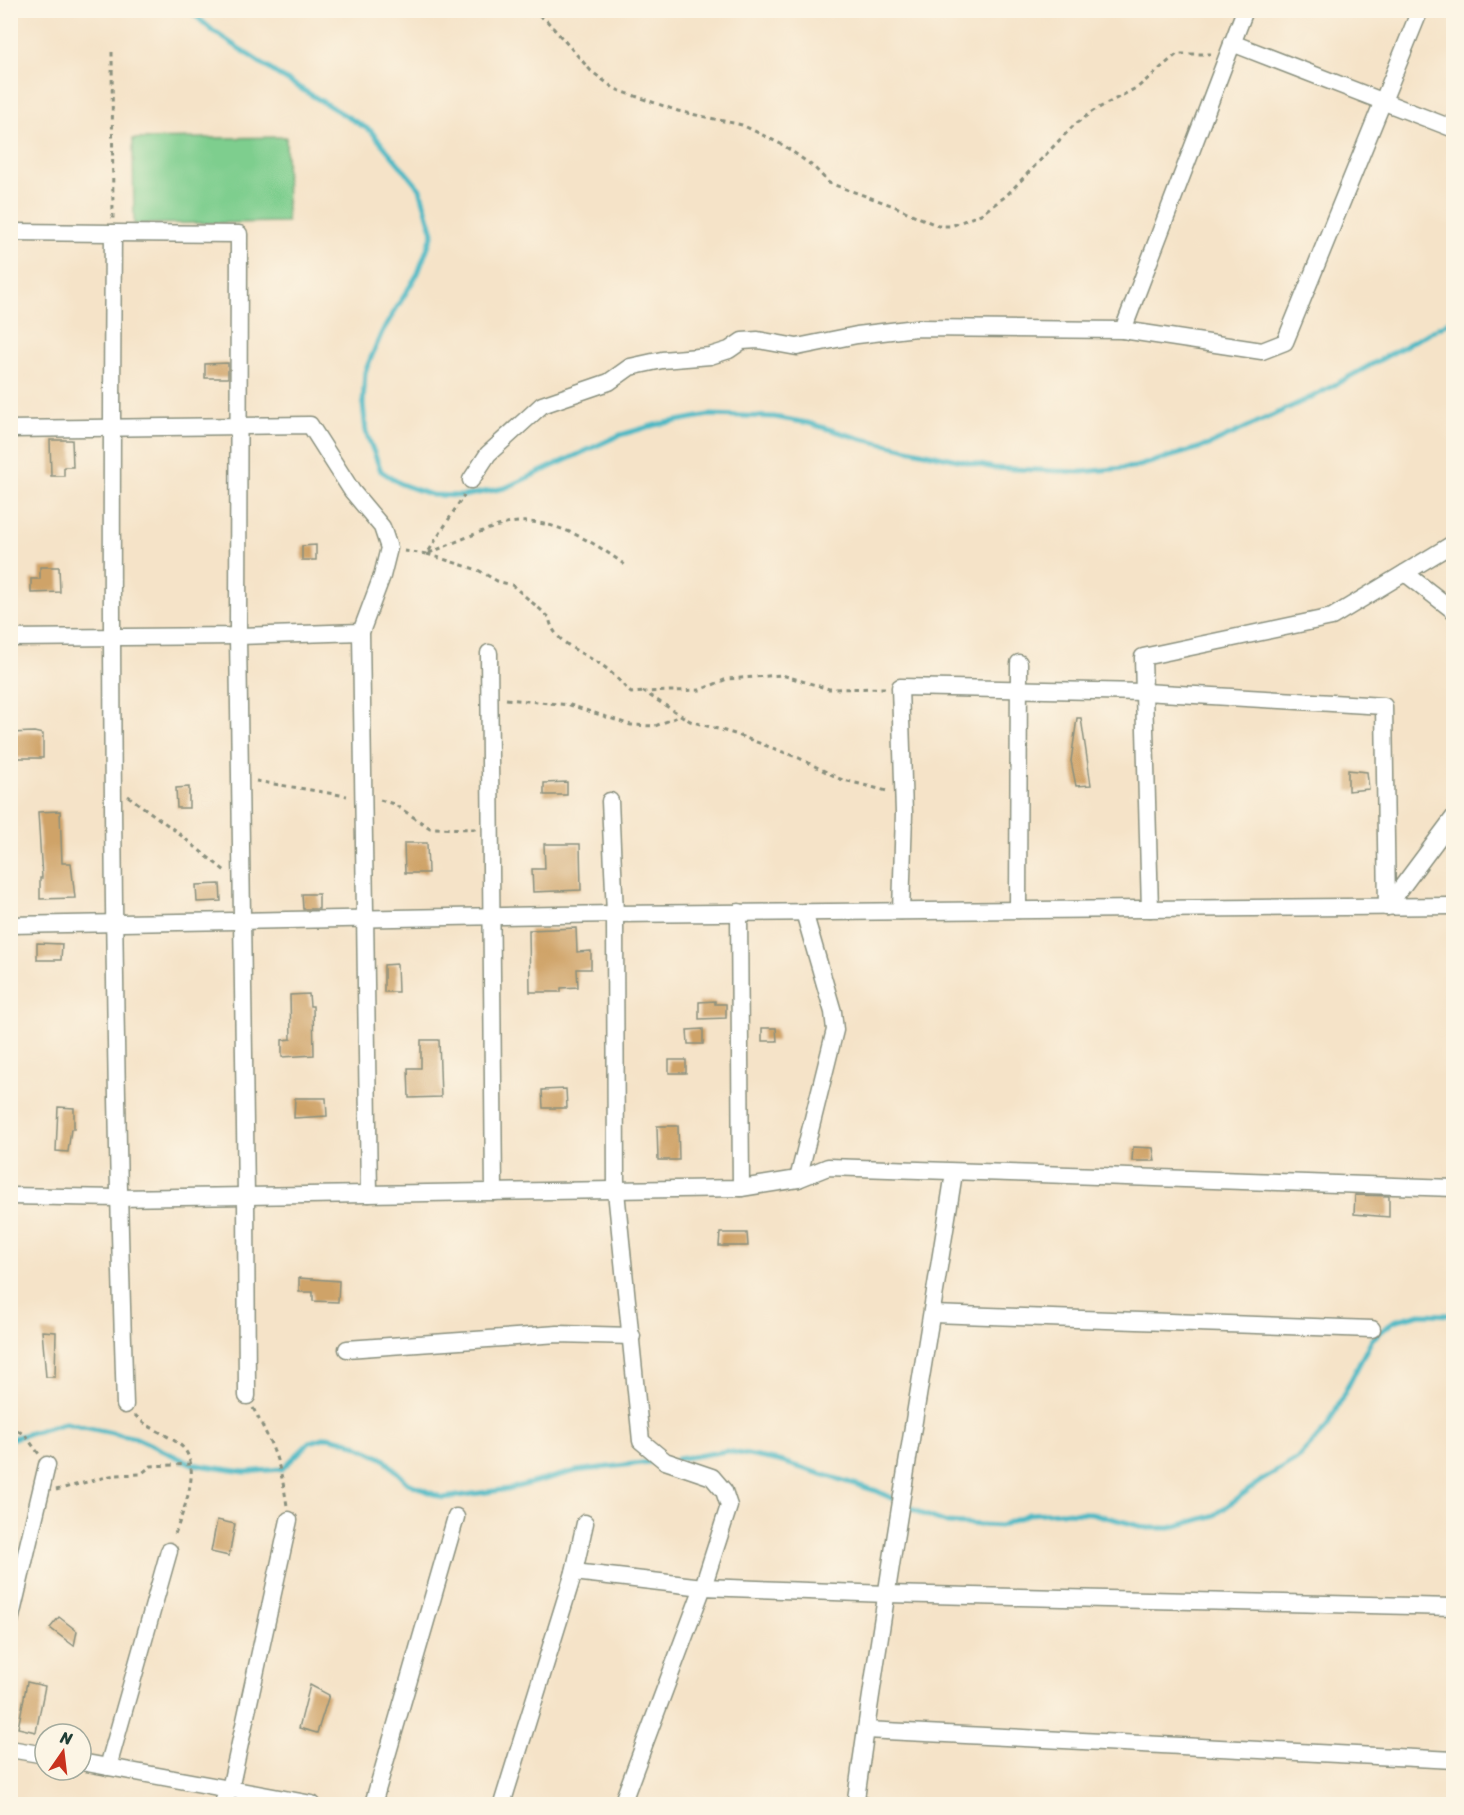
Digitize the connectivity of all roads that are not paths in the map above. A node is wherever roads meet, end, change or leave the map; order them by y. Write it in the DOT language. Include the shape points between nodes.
graph roads {
  1 [pos="1245,10"];
  2 [pos="1420,10"];
  3 [pos="1232,43"];
  4 [pos="1385,102"];
  5 [pos="1454,129"];
  6 [pos="10,232"];
  7 [pos="113,232"];
  8 [pos="1123,330"];
  9 [pos="238,427"];
  10 [pos="111,428"];
  11 [pos="10,429"];
  12 [pos="471,480"];
  13 [pos="1454,543"];
  14 [pos="1405,573"];
  15 [pos="1454,611"];
  16 [pos="361,632"];
  17 [pos="238,636"];
  18 [pos="110,637"];
  19 [pos="10,638"];
  20 [pos="489,652"];
  21 [pos="1019,663"];
  22 [pos="1019,688"];
  23 [pos="1144,692"];
  24 [pos="610,801"];
  25 [pos="1454,817"];
  26 [pos="1454,906"];
  27 [pos="1387,907"];
  28 [pos="1150,909"];
  29 [pos="1018,910"];
  30 [pos="901,911"];
  31 [pos="739,912"];
  32 [pos="804,912"];
  33 [pos="615,914"];
  34 [pos="491,916"];
  35 [pos="366,918"];
  36 [pos="241,921"];
  37 [pos="114,923"];
  38 [pos="10,925"];
  39 [pos="954,1173"];
  40 [pos="798,1179"];
  41 [pos="741,1188"];
  42 [pos="1454,1188"];
  43 [pos="616,1191"];
  44 [pos="494,1192"];
  45 [pos="369,1194"];
  46 [pos="10,1196"];
  47 [pos="246,1196"];
  48 [pos="118,1198"];
  49 [pos="932,1314"];
  50 [pos="1372,1329"];
  51 [pos="632,1336"];
  52 [pos="347,1349"];
  53 [pos="247,1396"];
  54 [pos="126,1405"];
  55 [pos="47,1465"];
  56 [pos="456,1517"];
  57 [pos="289,1520"];
  58 [pos="585,1523"];
  59 [pos="170,1551"];
  60 [pos="574,1572"];
  61 [pos="703,1587"];
  62 [pos="886,1594"];
  63 [pos="1454,1607"];
  64 [pos="10,1620"];
  65 [pos="866,1730"];
  66 [pos="10,1749"];
  67 [pos="33,1753"];
  68 [pos="1454,1760"];
  69 [pos="93,1764"];
  70 [pos="108,1767"];
  71 [pos="230,1789"];
  72 [pos="222,1804"];
  73 [pos="312,1804"];
  74 [pos="373,1804"];
  75 [pos="501,1804"];
  76 [pos="622,1804"];
  77 [pos="862,1804"];
  1 -- 3 [label="street"];
  2 -- 4 [label="street"];
  3 -- 4 [label="street"];
  3 -- 8 [label="street"];
  4 -- 5 [label="street"];
  4 -- 8 [label="street" via="1285,342 1262,351"];
  6 -- 7 [label="street"];
  7 -- 9 [label="street" via="239,234"];
  7 -- 10 [label="street"];
  8 -- 12 [label="street" via="916,328 797,347 742,341 710,356 630,367 609,382 542,405 488,454"];
  9 -- 10 [label="street"];
  9 -- 16 [label="street" via="310,425 352,491 382,527 389,548"];
  9 -- 17 [label="street"];
  10 -- 11 [label="street"];
  10 -- 18 [label="street"];
  13 -- 14 [label="street"];
  14 -- 15 [label="street"];
  14 -- 23 [label="street" via="1332,617 1143,657"];
  16 -- 17 [label="street"];
  16 -- 35 [label="street"];
  17 -- 18 [label="street"];
  17 -- 36 [label="street"];
  18 -- 19 [label="street"];
  18 -- 37 [label="street"];
  20 -- 34 [label="street"];
  21 -- 22 [label="street"];
  22 -- 23 [label="street"];
  22 -- 29 [label="street"];
  22 -- 30 [label="street" via="900,687 904,813"];
  23 -- 27 [label="street" via="1384,706"];
  23 -- 28 [label="street"];
  24 -- 33 [label="street"];
  25 -- 27 [label="street"];
  26 -- 27 [label="street"];
  27 -- 28 [label="street"];
  28 -- 29 [label="street"];
  29 -- 30 [label="street"];
  30 -- 32 [label="street"];
  31 -- 32 [label="street"];
  31 -- 33 [label="street"];
  31 -- 41 [label="street"];
  32 -- 40 [label="street" via="835,1030"];
  33 -- 34 [label="street"];
  33 -- 43 [label="street"];
  34 -- 35 [label="street"];
  34 -- 44 [label="street"];
  35 -- 36 [label="street"];
  35 -- 45 [label="street"];
  36 -- 37 [label="street"];
  36 -- 47 [label="street"];
  37 -- 38 [label="street"];
  37 -- 48 [label="street"];
  39 -- 40 [label="street" via="828,1167"];
  39 -- 42 [label="street"];
  39 -- 49 [label="street"];
  40 -- 41 [label="street"];
  41 -- 43 [label="street"];
  43 -- 44 [label="street"];
  43 -- 51 [label="street"];
  44 -- 45 [label="street"];
  45 -- 47 [label="street"];
  46 -- 48 [label="street"];
  47 -- 48 [label="street"];
  47 -- 53 [label="street"];
  48 -- 54 [label="street"];
  49 -- 50 [label="street"];
  49 -- 62 [label="street"];
  51 -- 52 [label="street" via="558,1334"];
  51 -- 61 [label="street" via="640,1441 665,1461 712,1477 724,1491 729,1506"];
  55 -- 64 [label="street"];
  56 -- 74 [label="street"];
  57 -- 71 [label="street"];
  58 -- 60 [label="street"];
  59 -- 70 [label="street"];
  60 -- 61 [label="street"];
  60 -- 75 [label="street"];
  61 -- 62 [label="street"];
  61 -- 76 [label="street"];
  62 -- 63 [label="street"];
  62 -- 65 [label="street"];
  65 -- 68 [label="street"];
  65 -- 77 [label="street" via="856,1798"];
  66 -- 67 [label="street"];
  69 -- 70 [label="street"];
  70 -- 71 [label="street"];
  71 -- 72 [label="street"];
  71 -- 73 [label="street"];
}
